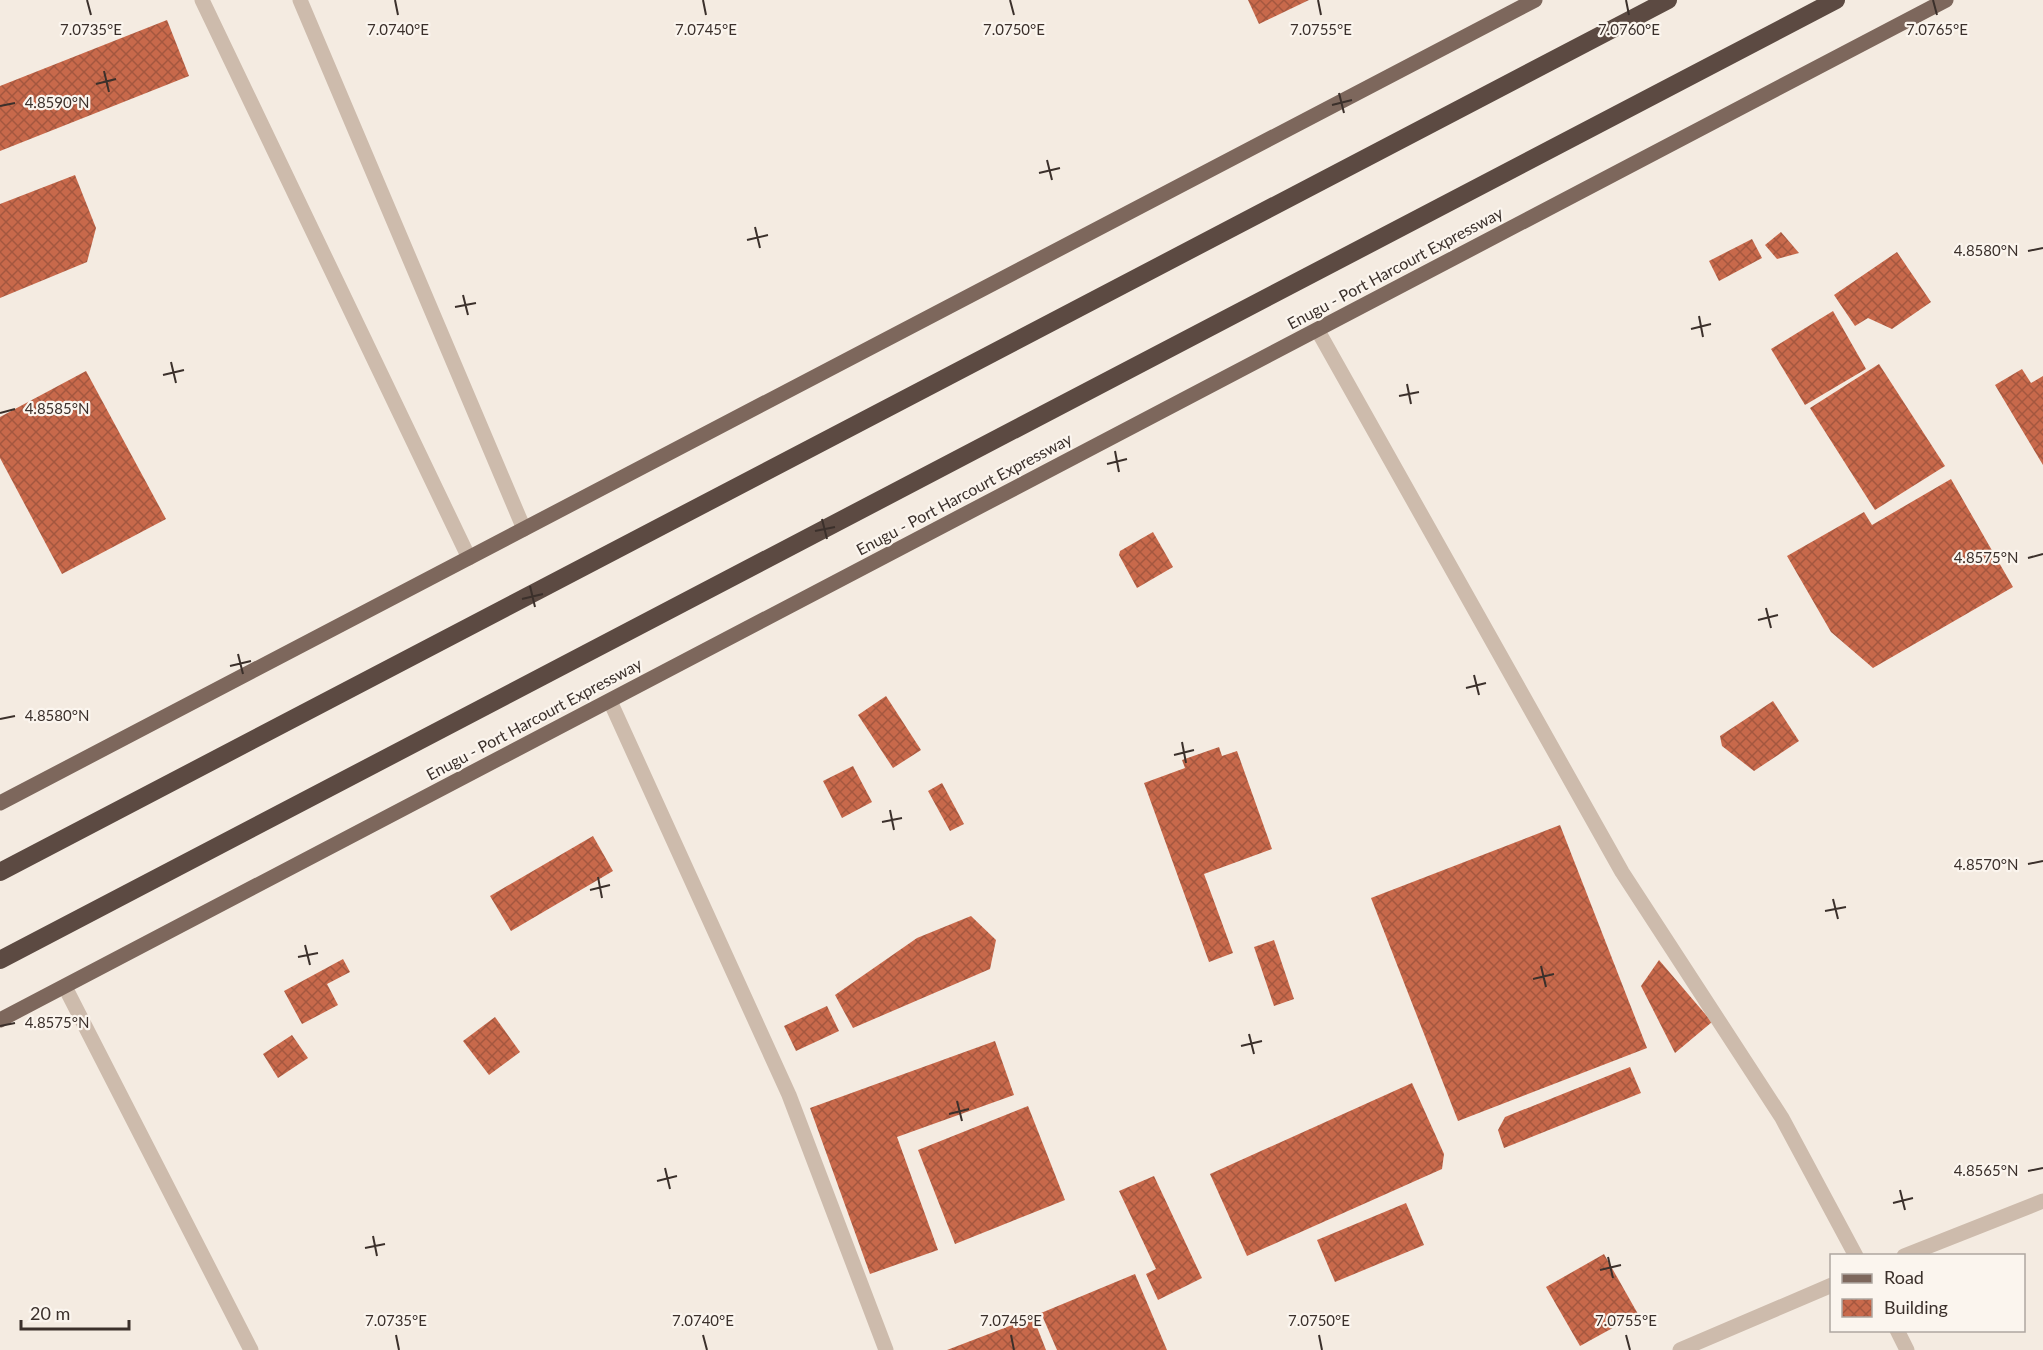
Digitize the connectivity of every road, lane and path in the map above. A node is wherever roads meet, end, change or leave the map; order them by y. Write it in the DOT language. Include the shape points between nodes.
graph roads {
  1 [pos="202,0"];
  2 [pos="300,0"];
  3 [pos="1535,0"];
  4 [pos="1668,0"];
  5 [pos="1836,0"];
  6 [pos="1946,0"];
  7 [pos="1318,331"];
  8 [pos="524,529"];
  9 [pos="469,558"];
  10 [pos="610,701"];
  11 [pos="0,803"];
  12 [pos="0,872"];
  13 [pos="0,960"];
  14 [pos="65,987"];
  15 [pos="0,1020"];
  16 [pos="2043,1201"];
  17 [pos="1855,1254"];
  18 [pos="1909,1254"];
  19 [pos="1830,1286"];
  20 [pos="1898,1332"];
  21 [pos="251,1350"];
  22 [pos="886,1350"];
  23 [pos="1680,1350"];
  24 [pos="1907,1350"];
  1 -- 9 [label="lane"];
  2 -- 8 [label="lane"];
  3 -- 8 [label="main road"];
  4 -- 12 [label="highway"];
  5 -- 13 [label="highway, Enugu - Port Harcourt Expressway"];
  6 -- 7 [label="main road, Enugu - Port Harcourt Expressway"];
  7 -- 10 [label="main road, Enugu - Port Harcourt Expressway"];
  7 -- 17 [label="lane" via="1622,872 1782,1118"];
  8 -- 9 [label="main road"];
  9 -- 11 [label="main road"];
  10 -- 14 [label="main road, Enugu - Port Harcourt Expressway"];
  10 -- 22 [label="lane" via="789,1095"];
  14 -- 15 [label="main road, Enugu - Port Harcourt Expressway"];
  14 -- 21 [label="lane"];
  16 -- 18 [label="lane"];
  19 -- 23 [label="lane"];
  20 -- 24 [label="lane"];
}
